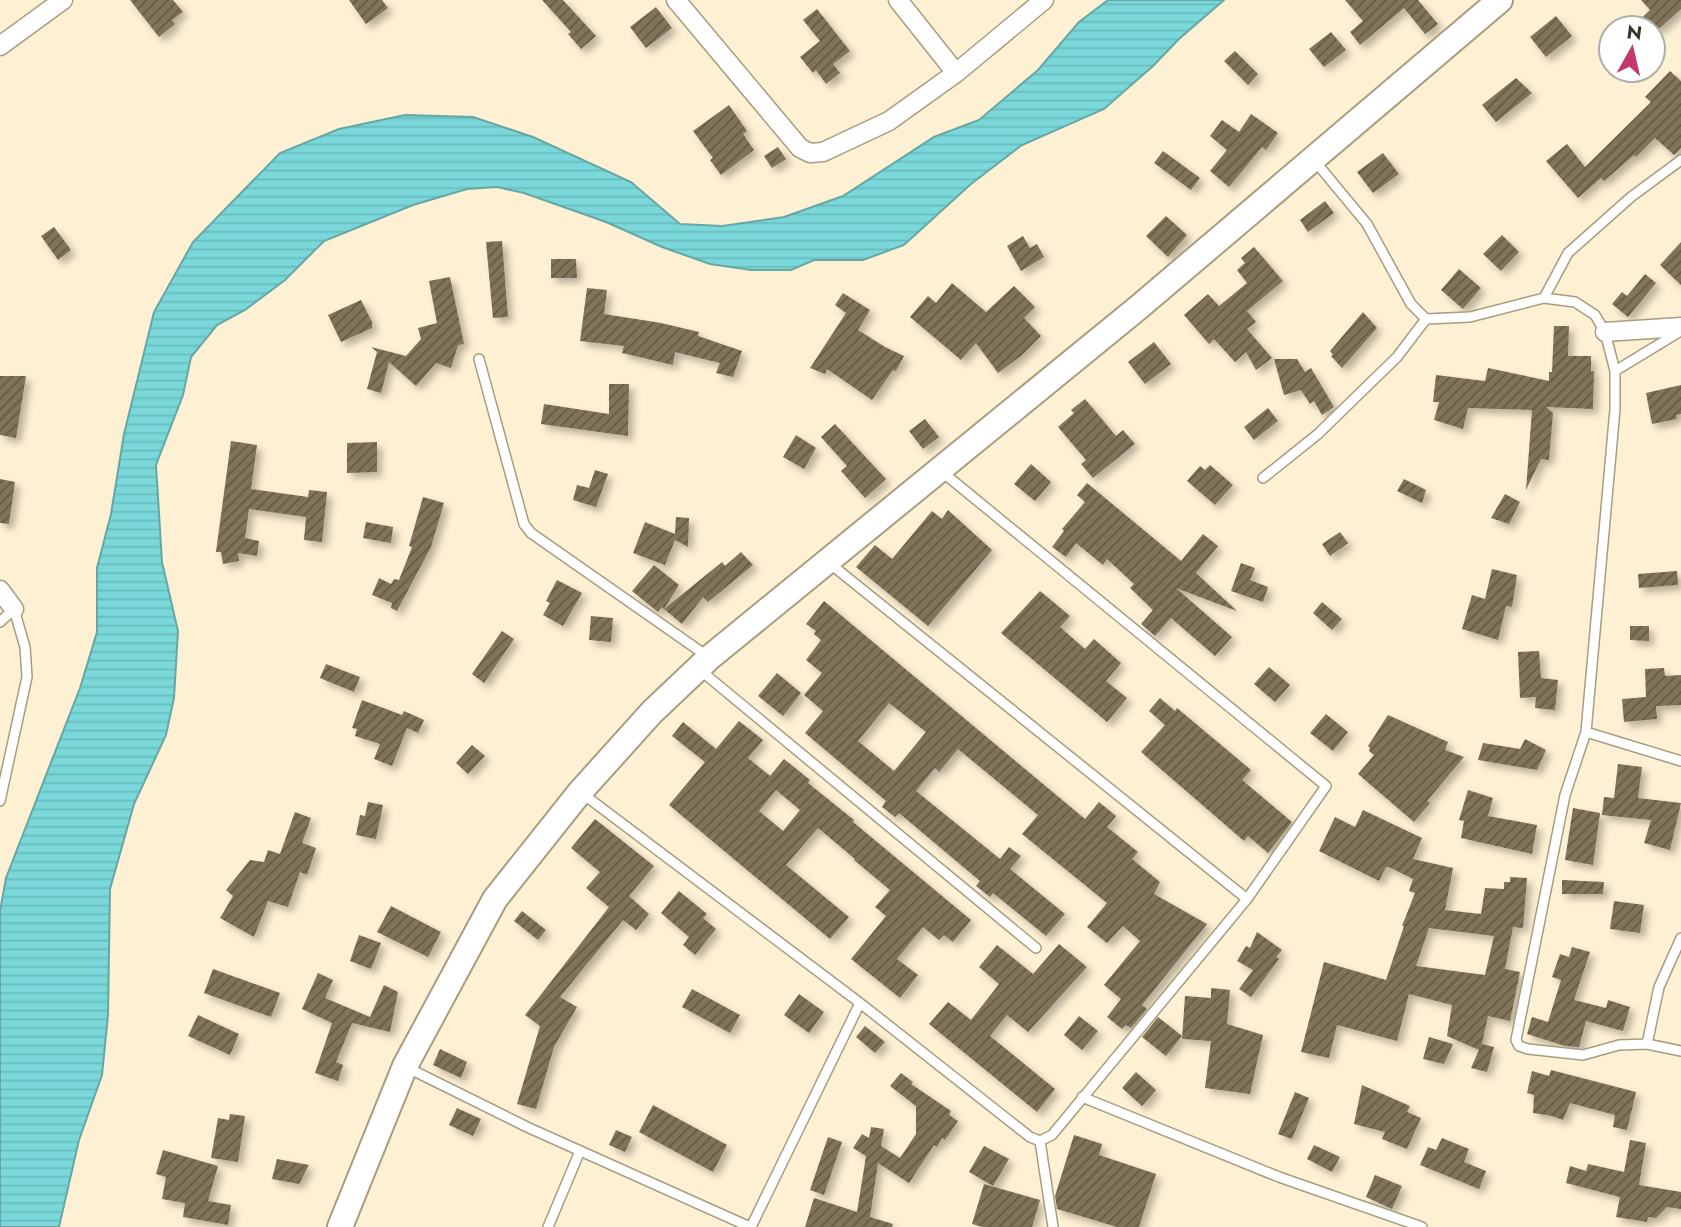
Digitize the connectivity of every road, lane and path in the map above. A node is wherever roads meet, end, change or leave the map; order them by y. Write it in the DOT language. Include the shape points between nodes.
graph roads {
  1 [pos="63,0"];
  2 [pos="676,0"];
  3 [pos="898,0"];
  4 [pos="1044,0"];
  5 [pos="1500,0"];
  6 [pos="0,46"];
  7 [pos="956,73"];
  8 [pos="1314,160"];
  9 [pos="1681,160"];
  10 [pos="1544,298"];
  11 [pos="1426,319"];
  12 [pos="1681,328"];
  13 [pos="1605,332"];
  14 [pos="479,359"];
  15 [pos="1615,371"];
  16 [pos="939,470"];
  17 [pos="1263,478"];
  18 [pos="827,562"];
  19 [pos="0,590"];
  20 [pos="14,609"];
  21 [pos="0,622"];
  22 [pos="704,663"];
  23 [pos="1586,732"];
  24 [pos="1681,761"];
  25 [pos="580,792"];
  26 [pos="0,801"];
  27 [pos="1247,899"];
  28 [pos="1681,938"];
  29 [pos="1035,948"];
  30 [pos="860,1003"];
  31 [pos="1647,1044"];
  32 [pos="1681,1051"];
  33 [pos="405,1066"];
  34 [pos="1082,1097"];
  35 [pos="1040,1141"];
  36 [pos="580,1151"];
  37 [pos="340,1227"];
  38 [pos="548,1227"];
  39 [pos="751,1227"];
  40 [pos="1053,1227"];
  41 [pos="1422,1227"];
  1 -- 6 [label="street"];
  2 -- 7 [label="street" via="800,148 810,153 823,152 889,121"];
  3 -- 7 [label="street"];
  4 -- 7 [label="street"];
  5 -- 8 [label="main road"];
  8 -- 11 [label="lane" via="1367,224 1411,304"];
  8 -- 16 [label="main road"];
  9 -- 10 [label="lane" via="1568,253"];
  10 -- 11 [label="lane" via="1470,317"];
  10 -- 13 [label="lane" via="1575,302 1595,315"];
  11 -- 17 [label="lane" via="1397,357 1318,434"];
  12 -- 13 [label="street"];
  12 -- 15 [label="lane"];
  13 -- 15 [label="lane"];
  14 -- 22 [label="lane" via="524,524"];
  15 -- 23 [label="lane"];
  16 -- 18 [label="main road"];
  16 -- 27 [label="lane" via="1326,786"];
  18 -- 22 [label="main road"];
  18 -- 27 [label="lane"];
  19 -- 20 [label="street"];
  20 -- 21 [label="lane"];
  20 -- 26 [label="lane" via="25,647 27,677"];
  22 -- 25 [label="main road" via="652,712"];
  22 -- 29 [label="lane"];
  23 -- 24 [label="lane"];
  23 -- 31 [label="lane" via="1565,795 1516,1040 1528,1049 1583,1055 1619,1045"];
  25 -- 30 [label="lane"];
  25 -- 33 [label="main road" via="495,899"];
  27 -- 34 [label="lane"];
  28 -- 31 [label="lane" via="1659,987"];
  30 -- 35 [label="lane"];
  30 -- 39 [label="lane"];
  31 -- 32 [label="lane"];
  33 -- 36 [label="lane"];
  33 -- 37 [label="main road"];
  34 -- 35 [label="lane" via="1052,1135"];
  34 -- 41 [label="lane" via="1279,1177"];
  35 -- 40 [label="lane"];
  36 -- 38 [label="lane"];
  36 -- 39 [label="lane"];
}
